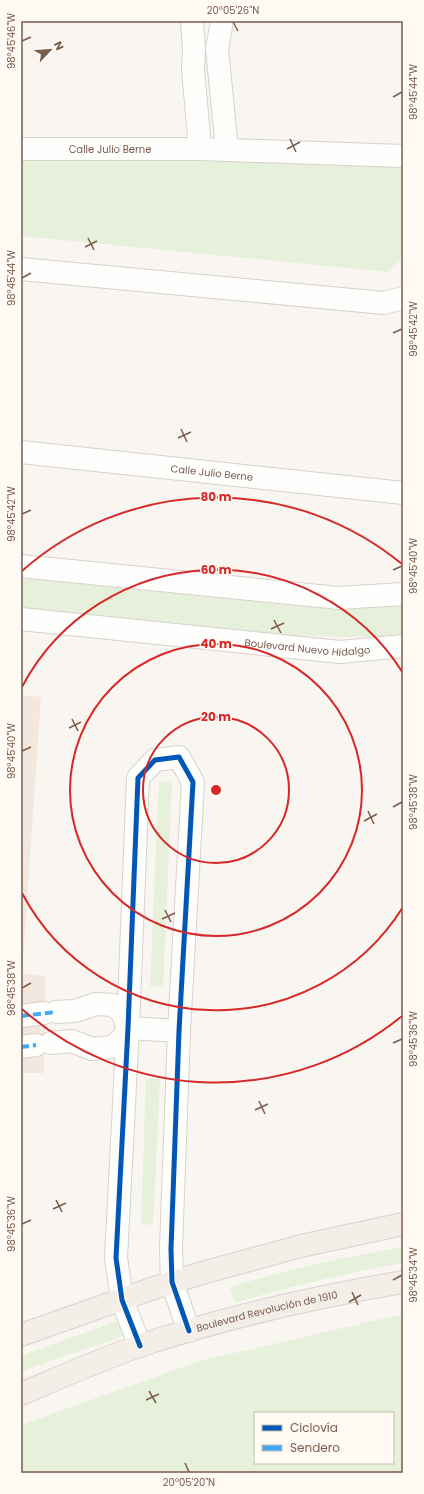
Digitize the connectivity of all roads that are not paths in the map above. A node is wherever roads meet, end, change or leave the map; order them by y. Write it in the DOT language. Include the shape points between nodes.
graph roads {
  1 [pos="192,21"];
  2 [pos="222,21"];
  3 [pos="194,49"];
  4 [pos="217,49"];
  5 [pos="21,149"];
  6 [pos="200,149"];
  7 [pos="227,150"];
  8 [pos="403,156"];
  9 [pos="21,269"];
  10 [pos="403,298"];
  11 [pos="21,452"];
  12 [pos="403,493"];
  13 [pos="21,566"];
  14 [pos="403,594"];
  15 [pos="21,619"];
  16 [pos="403,646"];
  17 [pos="21,1016"];
  18 [pos="128,1028"];
  19 [pos="179,1031"];
  20 [pos="36,1045"];
  21 [pos="403,1224"];
  22 [pos="172,1282"];
  23 [pos="403,1282"];
  24 [pos="122,1300"];
  25 [pos="189,1331"];
  26 [pos="21,1335"];
  27 [pos="140,1346"];
  28 [pos="21,1394"];
  1 -- 3 [label="street"];
  2 -- 4 [label="street"];
  3 -- 4 [label="street"];
  3 -- 6 [label="street" via="193,69"];
  4 -- 7 [label="street"];
  5 -- 6 [label="street, Calle Julio Berne"];
  6 -- 7 [label="street, Calle Julio Berne"];
  7 -- 8 [label="street, Calle Julio Berne"];
  9 -- 10 [label="street" via="384,303"];
  11 -- 12 [label="street, Calle Julio Berne"];
  13 -- 14 [label="street" via="339,598"];
  15 -- 16 [label="street, Boulevard Nuevo Hidalgo" via="340,652"];
  17 -- 18 [label="street" via="75,1011 96,1004 113,1005 122,1012"];
  18 -- 19 [label="street"];
  18 -- 19 [label="street" via="138,778 155,760 179,757 193,782"];
  18 -- 20 [label="street" via="122,1039 112,1047 92,1049 72,1041"];
  18 -- 24 [label="street" via="116,1258"];
  19 -- 22 [label="street"];
  21 -- 22 [label="main road" via="301,1246"];
  22 -- 24 [label="main road"];
  22 -- 25 [label="street"];
  23 -- 25 [label="main road, Boulevard Revolución de 1910" via="294,1303"];
  24 -- 26 [label="main road"];
  24 -- 27 [label="street"];
  25 -- 27 [label="main road, Boulevard Revolución de 1910"];
  27 -- 28 [label="main road, Boulevard Revolución de 1910"];
}
